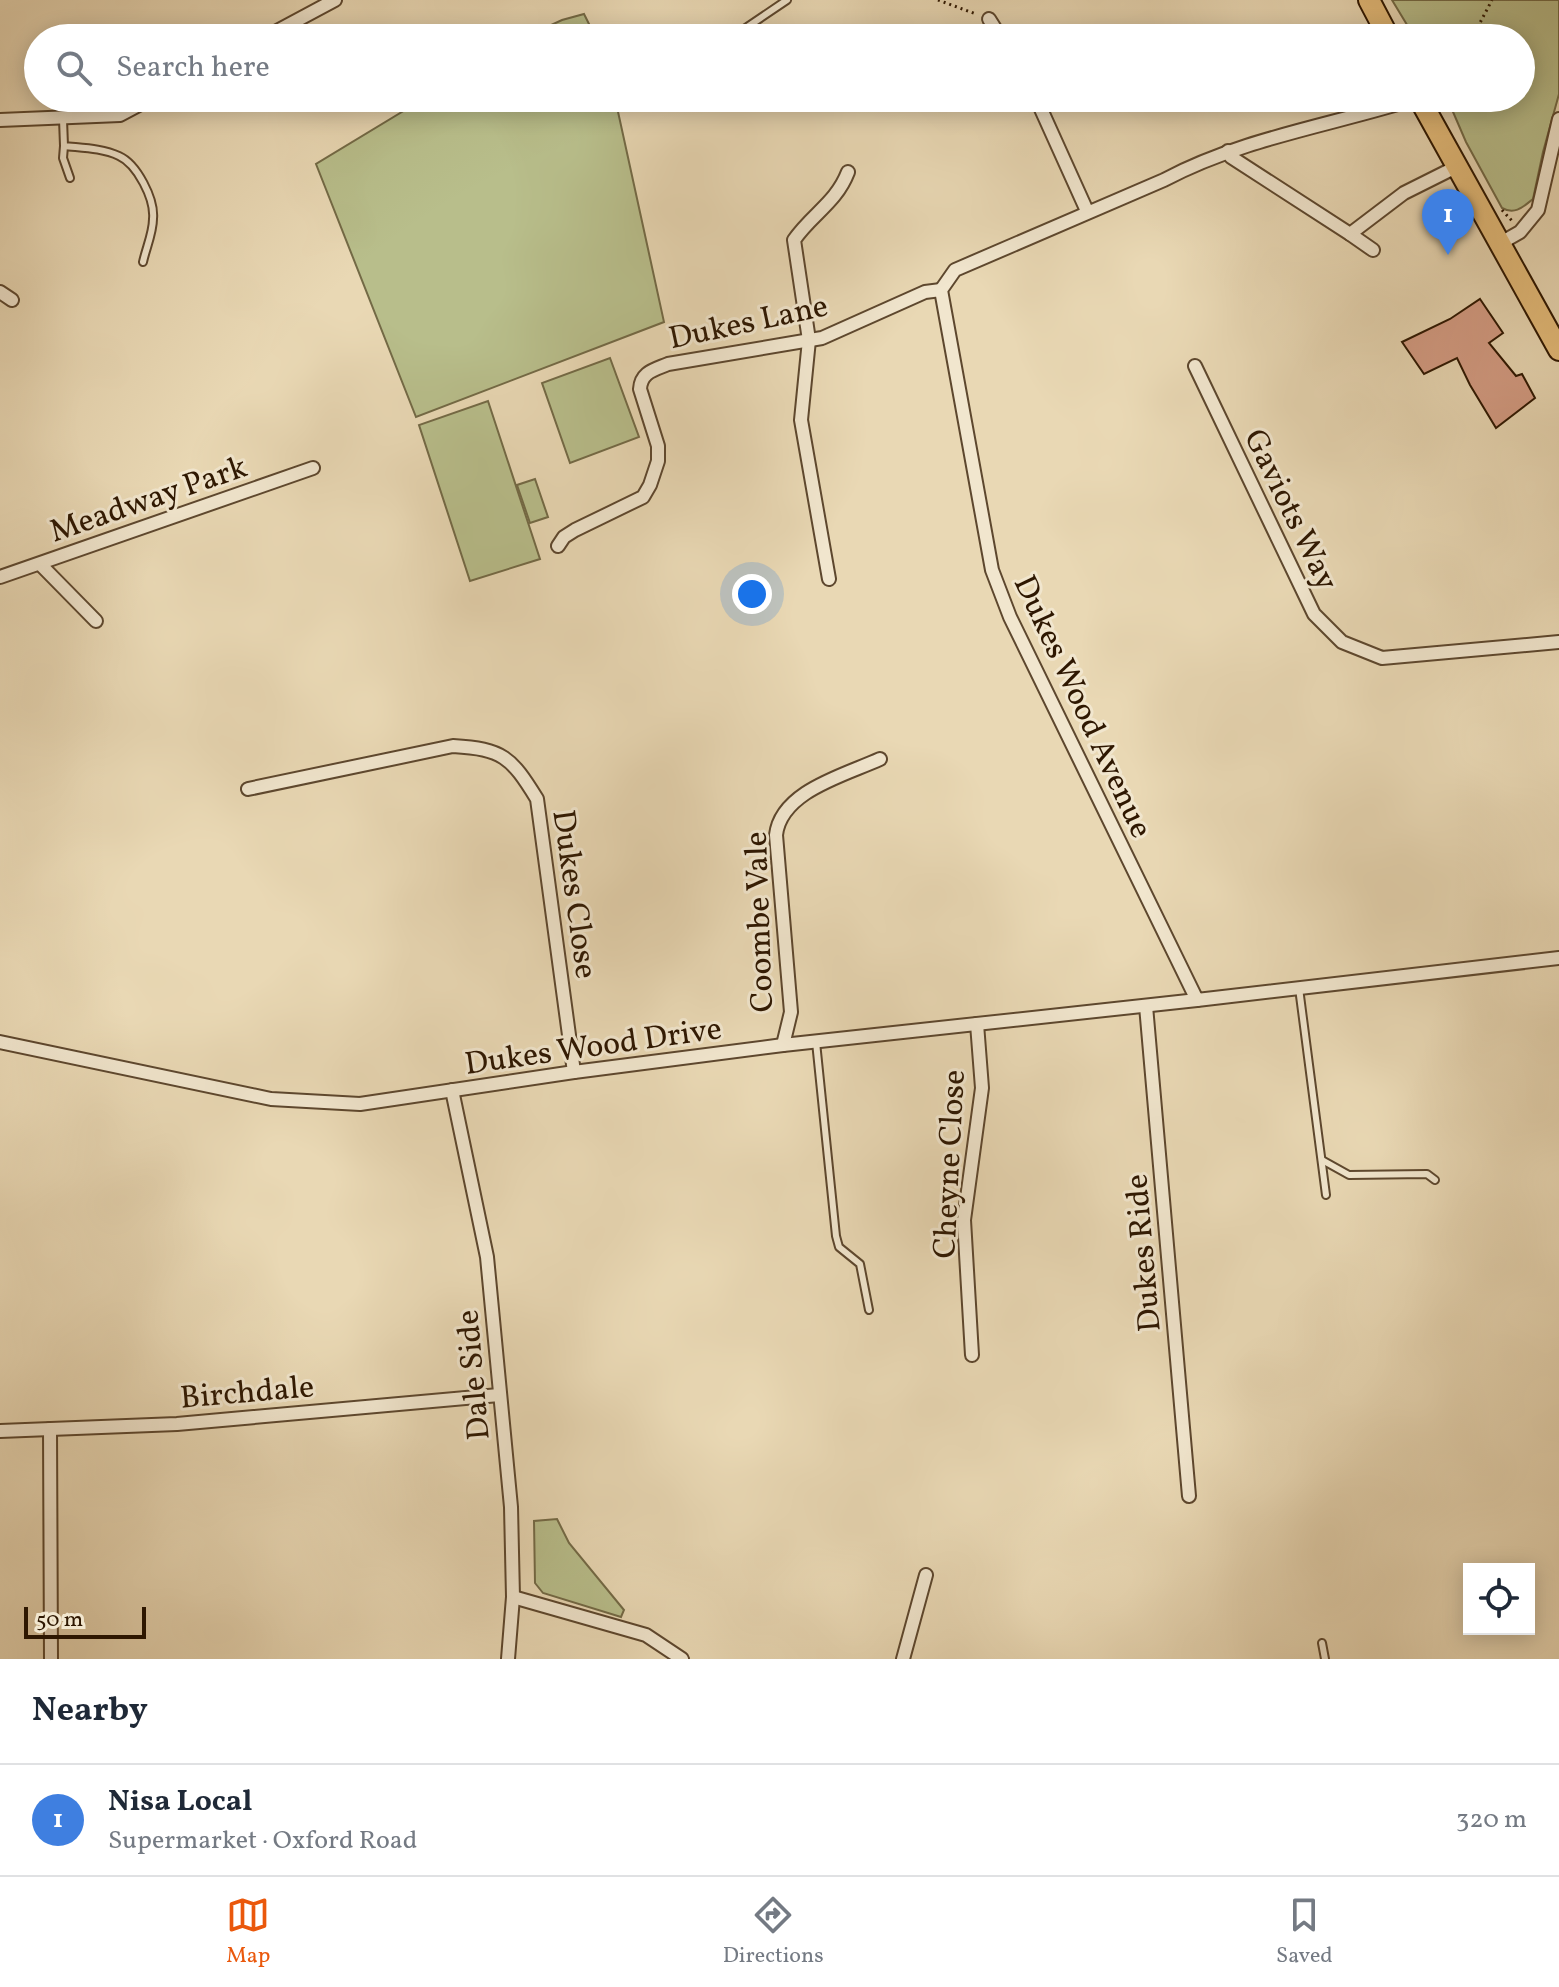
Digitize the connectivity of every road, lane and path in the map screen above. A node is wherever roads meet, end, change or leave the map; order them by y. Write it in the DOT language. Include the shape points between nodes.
graph roads {
  1 [pos="335,0"];
  2 [pos="787,0"];
  3 [pos="1369,0"];
  4 [pos="1492,0"];
  5 [pos="989,19"];
  6 [pos="290,24"];
  7 [pos="752,24"];
  8 [pos="992,24"];
  9 [pos="1382,24"];
  10 [pos="1479,24"];
  11 [pos="126,112"];
  12 [pos="1042,112"];
  13 [pos="1368,112"];
  14 [pos="1426,112"];
  15 [pos="63,119"];
  16 [pos="1559,119"];
  17 [pos="0,120"];
  18 [pos="64,146"];
  19 [pos="1228,151"];
  20 [pos="1456,167"];
  21 [pos="848,172"];
  22 [pos="70,178"];
  23 [pos="1087,211"];
  24 [pos="1350,234"];
  25 [pos="1499,244"];
  26 [pos="1373,250"];
  27 [pos="143,262"];
  28 [pos="941,290"];
  29 [pos="0,292"];
  30 [pos="12,300"];
  31 [pos="809,340"];
  32 [pos="1559,350"];
  33 [pos="1195,366"];
  34 [pos="313,468"];
  35 [pos="558,546"];
  36 [pos="40,564"];
  37 [pos="0,577"];
  38 [pos="829,579"];
  39 [pos="96,621"];
  40 [pos="1559,642"];
  41 [pos="880,759"];
  42 [pos="248,789"];
  43 [pos="1559,958"];
  44 [pos="1299,988"];
  45 [pos="1197,1000"];
  46 [pos="1146,1006"];
  47 [pos="977,1024"];
  48 [pos="0,1042"];
  49 [pos="816,1042"];
  50 [pos="783,1045"];
  51 [pos="574,1072"];
  52 [pos="452,1090"];
  53 [pos="1322,1160"];
  54 [pos="1435,1180"];
  55 [pos="1326,1195"];
  56 [pos="869,1310"];
  57 [pos="972,1355"];
  58 [pos="499,1395"];
  59 [pos="50,1429"];
  60 [pos="0,1431"];
  61 [pos="1189,1496"];
  62 [pos="926,1575"];
  63 [pos="513,1597"];
  64 [pos="1322,1643"];
  65 [pos="51,1659"];
  66 [pos="508,1659"];
  67 [pos="682,1659"];
  68 [pos="903,1659"];
  69 [pos="1325,1659"];
  1 -- 6 [label="street"];
  2 -- 7 [label="lane"];
  3 -- 9 [label="main road"];
  4 -- 10 [label="path"];
  5 -- 8 [label="street"];
  11 -- 15 [label="street"];
  12 -- 23 [label="street"];
  13 -- 19 [label="street"];
  14 -- 20 [label="main road"];
  15 -- 17 [label="street"];
  15 -- 18 [label="lane"];
  16 -- 25 [label="street" via="1538,210 1520,232"];
  18 -- 22 [label="lane"];
  18 -- 27 [label="lane" via="107,152 132,163 154,215"];
  19 -- 23 [label="street"];
  19 -- 24 [label="street"];
  20 -- 24 [label="street" via="1404,193"];
  20 -- 25 [label="main road"];
  21 -- 31 [label="street" via="841,190 808,219 794,240"];
  23 -- 28 [label="street" via="955,270"];
  24 -- 26 [label="street"];
  25 -- 32 [label="main road"];
  28 -- 31 [label="street, Dukes Lane"];
  28 -- 45 [label="street, Dukes Wood Avenue" via="992,570"];
  29 -- 30 [label="street"];
  31 -- 35 [label="street, Dukes Lane" via="668,364 645,374 640,389 658,446 650,485 643,497 575,530"];
  31 -- 38 [label="street" via="801,420"];
  33 -- 40 [label="street, Gaviots Way" via="1314,614 1342,642 1382,658"];
  34 -- 36 [label="street, Meadway Park"];
  36 -- 37 [label="street, Meadway Park"];
  36 -- 39 [label="street"];
  41 -- 50 [label="street, Coombe Vale" via="805,794 778,819 791,1012"];
  42 -- 51 [label="street, Dukes Close" via="453,746 486,748 517,766 537,799"];
  43 -- 44 [label="street"];
  44 -- 45 [label="street"];
  44 -- 53 [label="lane"];
  45 -- 46 [label="street, Dukes Wood Drive"];
  46 -- 47 [label="street, Dukes Wood Drive"];
  46 -- 61 [label="street, Dukes Ride"];
  47 -- 49 [label="street, Dukes Wood Drive"];
  47 -- 57 [label="street, Cheyne Close" via="982,1088 964,1220"];
  48 -- 52 [label="street, Dukes Wood Drive" via="271,1099 360,1104"];
  49 -- 50 [label="street, Dukes Wood Drive"];
  49 -- 56 [label="lane" via="836,1236 839,1247 860,1264"];
  50 -- 51 [label="street, Dukes Wood Drive"];
  51 -- 52 [label="street, Dukes Wood Drive"];
  52 -- 58 [label="street, Dale Side" via="487,1257"];
  53 -- 54 [label="lane" via="1349,1175 1427,1174"];
  53 -- 55 [label="lane"];
  58 -- 59 [label="street, Birchdale" via="177,1424"];
  58 -- 63 [label="street, Dale Side" via="511,1507"];
  59 -- 60 [label="street, Birchdale"];
  59 -- 65 [label="street"];
  62 -- 68 [label="street"];
  63 -- 66 [label="street, Dale Side"];
  63 -- 67 [label="street" via="646,1635"];
  64 -- 69 [label="lane"];
}
